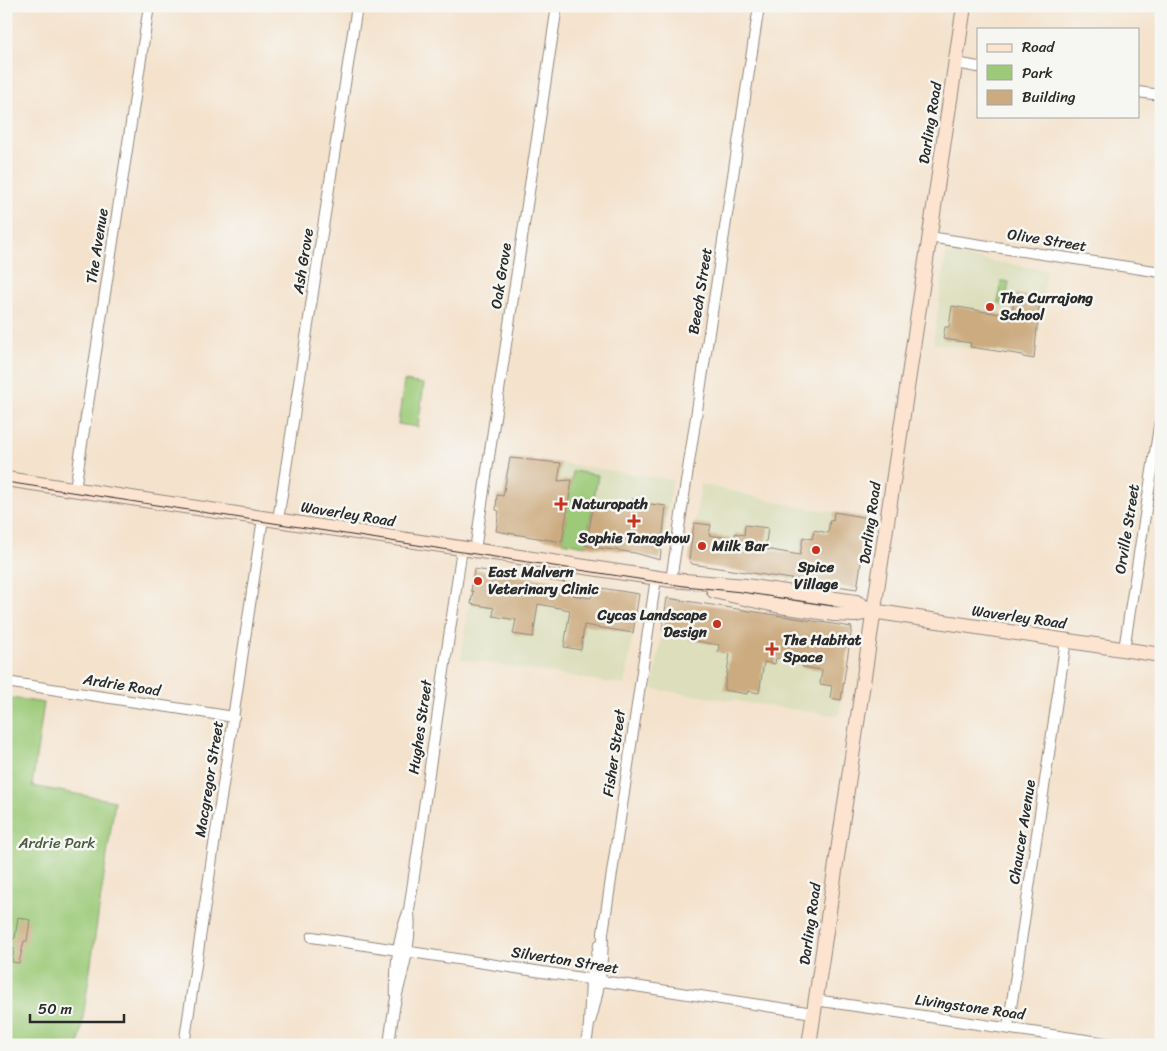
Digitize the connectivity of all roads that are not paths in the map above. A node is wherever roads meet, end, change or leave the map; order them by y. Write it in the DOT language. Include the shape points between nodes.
graph roads {
  1 [pos="149,6"];
  2 [pos="357,6"];
  3 [pos="557,6"];
  4 [pos="759,6"];
  5 [pos="964,6"];
  6 [pos="956,63"];
  7 [pos="977,67"];
  8 [pos="1140,92"];
  9 [pos="1161,95"];
  10 [pos="929,237"];
  11 [pos="1161,272"];
  12 [pos="1161,414"];
  13 [pos="1157,460"];
  14 [pos="6,479"];
  15 [pos="75,489"];
  16 [pos="263,518"];
  17 [pos="278,520"];
  18 [pos="468,549"];
  19 [pos="656,578"];
  20 [pos="678,581"];
  21 [pos="872,611"];
  22 [pos="1066,640"];
  23 [pos="1124,649"];
  24 [pos="1161,655"];
  25 [pos="6,682"];
  26 [pos="234,717"];
  27 [pos="312,937"];
  28 [pos="402,951"];
  29 [pos="596,980"];
  30 [pos="814,1006"];
  31 [pos="1008,1028"];
  32 [pos="184,1045"];
  33 [pos="389,1045"];
  34 [pos="586,1045"];
  35 [pos="809,1045"];
  36 [pos="1120,1045"];
  1 -- 15 [label="street, The Avenue"];
  2 -- 17 [label="street, Ash Grove"];
  3 -- 18 [label="street, Oak Grove"];
  4 -- 20 [label="street, Beech Street"];
  5 -- 6 [label="main road, Darling Road"];
  6 -- 7 [label="street"];
  6 -- 10 [label="main road, Darling Road"];
  8 -- 9 [label="street"];
  10 -- 11 [label="street, Olive Street"];
  10 -- 21 [label="main road, Darling Road"];
  12 -- 13 [label="street, Orville Street"];
  13 -- 23 [label="street, Orville Street"];
  14 -- 15 [label="main road, Waverley Road"];
  15 -- 16 [label="main road, Waverley Road"];
  16 -- 17 [label="main road, Waverley Road"];
  16 -- 26 [label="street, Macgregor Street"];
  17 -- 18 [label="main road, Waverley Road"];
  18 -- 19 [label="main road, Waverley Road"];
  18 -- 28 [label="street, Hughes Street" via="409,910 410,923"];
  19 -- 20 [label="main road, Waverley Road"];
  19 -- 29 [label="street, Fisher Street"];
  20 -- 21 [label="main road, Waverley Road" via="820,596 856,602"];
  21 -- 22 [label="main road, Waverley Road"];
  21 -- 30 [label="main road, Darling Road"];
  22 -- 23 [label="main road, Waverley Road"];
  22 -- 31 [label="street, Chaucer Avenue"];
  23 -- 24 [label="main road, Waverley Road"];
  25 -- 26 [label="street, Ardrie Road"];
  26 -- 32 [label="street, Macgregor Street"];
  27 -- 28 [label="street, Silverton Street"];
  28 -- 29 [label="street, Silverton Street"];
  28 -- 33 [label="street, Hughes Street"];
  29 -- 30 [label="street, Silverton Street"];
  29 -- 34 [label="street, Fisher Street" via="596,1002"];
  30 -- 31 [label="street, Livingstone Road"];
  30 -- 35 [label="main road, Darling Road"];
  31 -- 36 [label="street, Livingstone Road"];
}
